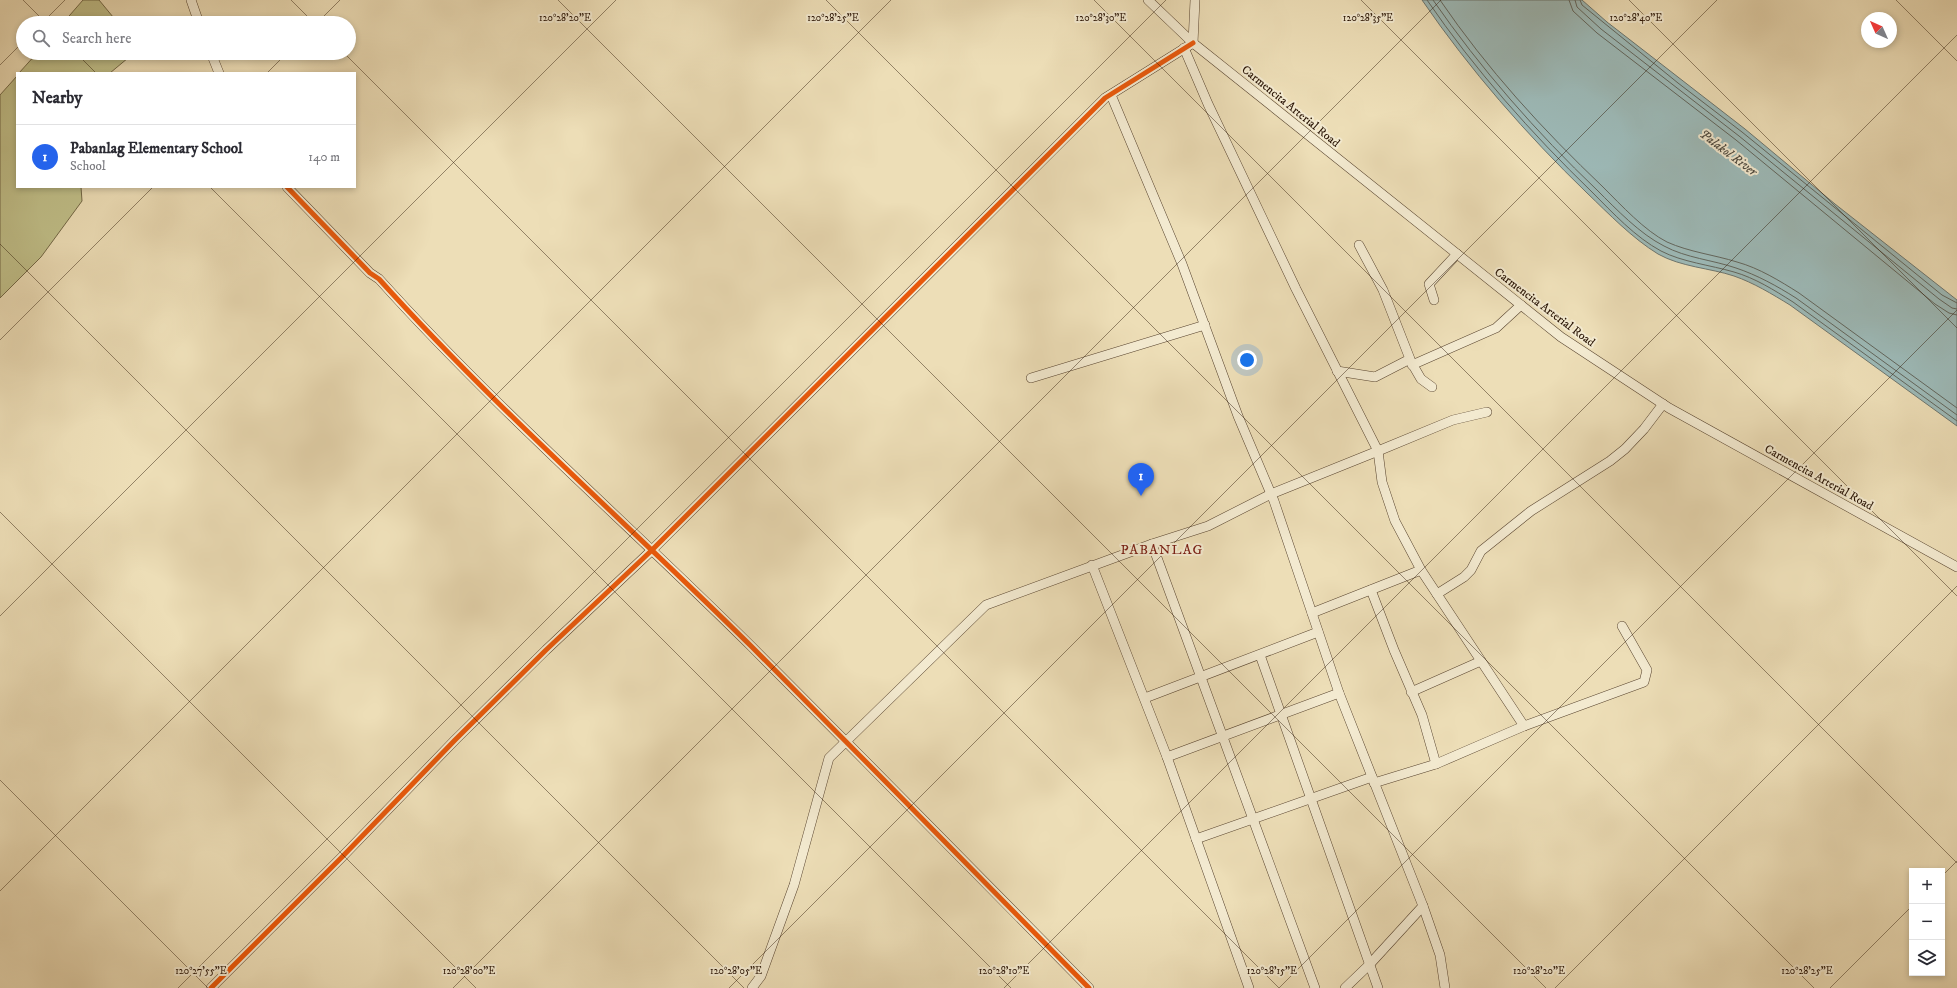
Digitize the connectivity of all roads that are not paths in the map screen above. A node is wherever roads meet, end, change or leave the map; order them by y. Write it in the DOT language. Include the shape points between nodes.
graph roads {
  1 [pos="191,0"];
  2 [pos="1148,0"];
  3 [pos="1195,0"];
  4 [pos="197,16"];
  5 [pos="1193,43"];
  6 [pos="1184,48"];
  7 [pos="214,60"];
  8 [pos="219,72"];
  9 [pos="1111,95"];
  10 [pos="288,188"];
  11 [pos="1359,245"];
  12 [pos="1457,254"];
  13 [pos="1434,300"];
  14 [pos="1521,305"];
  15 [pos="1205,325"];
  16 [pos="1411,362"];
  17 [pos="1337,371"];
  18 [pos="1031,378"];
  19 [pos="1432,387"];
  20 [pos="1663,404"];
  21 [pos="1487,412"];
  22 [pos="1378,450"];
  23 [pos="1271,494"];
  24 [pos="1152,544"];
  25 [pos="651,551"];
  26 [pos="1092,566"];
  27 [pos="1957,567"];
  28 [pos="1421,570"];
  29 [pos="1372,590"];
  30 [pos="1437,594"];
  31 [pos="1312,613"];
  32 [pos="1622,626"];
  33 [pos="1318,632"];
  34 [pos="1260,655"];
  35 [pos="1481,661"];
  36 [pos="1201,677"];
  37 [pos="1411,692"];
  38 [pos="1339,693"];
  39 [pos="1145,698"];
  40 [pos="1281,714"];
  41 [pos="1524,726"];
  42 [pos="1223,736"];
  43 [pos="846,743"];
  44 [pos="1167,757"];
  45 [pos="1436,764"];
  46 [pos="1373,780"];
  47 [pos="1311,800"];
  48 [pos="1253,818"];
  49 [pos="1196,839"];
  50 [pos="1423,906"];
  51 [pos="1369,965"];
  52 [pos="211,988"];
  53 [pos="752,988"];
  54 [pos="1089,988"];
  55 [pos="1249,988"];
  56 [pos="1316,988"];
  57 [pos="1345,988"];
  58 [pos="1378,988"];
  59 [pos="1445,988"];
  1 -- 4 [label="street"];
  2 -- 5 [label="street, Carmencita Arterial Road"];
  3 -- 5 [label="street"];
  5 -- 6 [label="street"];
  5 -- 12 [label="street, Carmencita Arterial Road"];
  6 -- 9 [label="street"];
  6 -- 17 [label="street" via="1208,104"];
  7 -- 8 [label="street"];
  9 -- 15 [label="street"];
  9 -- 25 [label="street" via="1105,98"];
  10 -- 25 [label="street" via="449,353"];
  11 -- 16 [label="street" via="1383,290"];
  12 -- 13 [label="street" via="1429,284"];
  12 -- 14 [label="street, Carmencita Arterial Road"];
  14 -- 16 [label="street" via="1496,328"];
  14 -- 20 [label="street, Carmencita Arterial Road" via="1561,337"];
  15 -- 18 [label="street"];
  15 -- 23 [label="street" via="1238,416"];
  16 -- 17 [label="street" via="1375,377"];
  16 -- 19 [label="street" via="1421,379"];
  17 -- 22 [label="street"];
  20 -- 27 [label="street, Carmencita Arterial Road"];
  20 -- 30 [label="street" via="1625,449 1531,511 1481,551 1471,570 1464,577"];
  21 -- 22 [label="street" via="1452,420"];
  22 -- 23 [label="street"];
  22 -- 28 [label="street" via="1382,482 1395,521"];
  23 -- 24 [label="street" via="1208,526"];
  23 -- 31 [label="street"];
  24 -- 26 [label="street"];
  24 -- 36 [label="street"];
  25 -- 43 [label="street"];
  25 -- 52 [label="street" via="498,697"];
  26 -- 39 [label="street"];
  26 -- 43 [label="street" via="986,605"];
  28 -- 29 [label="street"];
  28 -- 30 [label="street"];
  29 -- 31 [label="street"];
  29 -- 37 [label="street"];
  30 -- 35 [label="street"];
  31 -- 33 [label="street"];
  32 -- 41 [label="street" via="1647,670 1644,682"];
  33 -- 34 [label="street"];
  33 -- 38 [label="street"];
  34 -- 36 [label="street"];
  34 -- 40 [label="street"];
  35 -- 37 [label="street"];
  35 -- 41 [label="street"];
  36 -- 39 [label="street"];
  36 -- 42 [label="street"];
  37 -- 45 [label="street" via="1422,715"];
  38 -- 40 [label="street"];
  38 -- 46 [label="street"];
  39 -- 44 [label="street"];
  40 -- 42 [label="street"];
  40 -- 47 [label="street"];
  41 -- 45 [label="street"];
  42 -- 44 [label="street"];
  42 -- 48 [label="street"];
  43 -- 53 [label="street" via="829,758 794,885 761,976"];
  43 -- 54 [label="street"];
  44 -- 49 [label="street"];
  45 -- 46 [label="street"];
  46 -- 47 [label="street"];
  46 -- 50 [label="street"];
  47 -- 48 [label="street"];
  47 -- 51 [label="street"];
  48 -- 49 [label="street"];
  48 -- 56 [label="street"];
  49 -- 55 [label="street"];
  50 -- 51 [label="street"];
  50 -- 59 [label="street" via="1440,955"];
  51 -- 57 [label="street"];
  51 -- 58 [label="street"];
}
